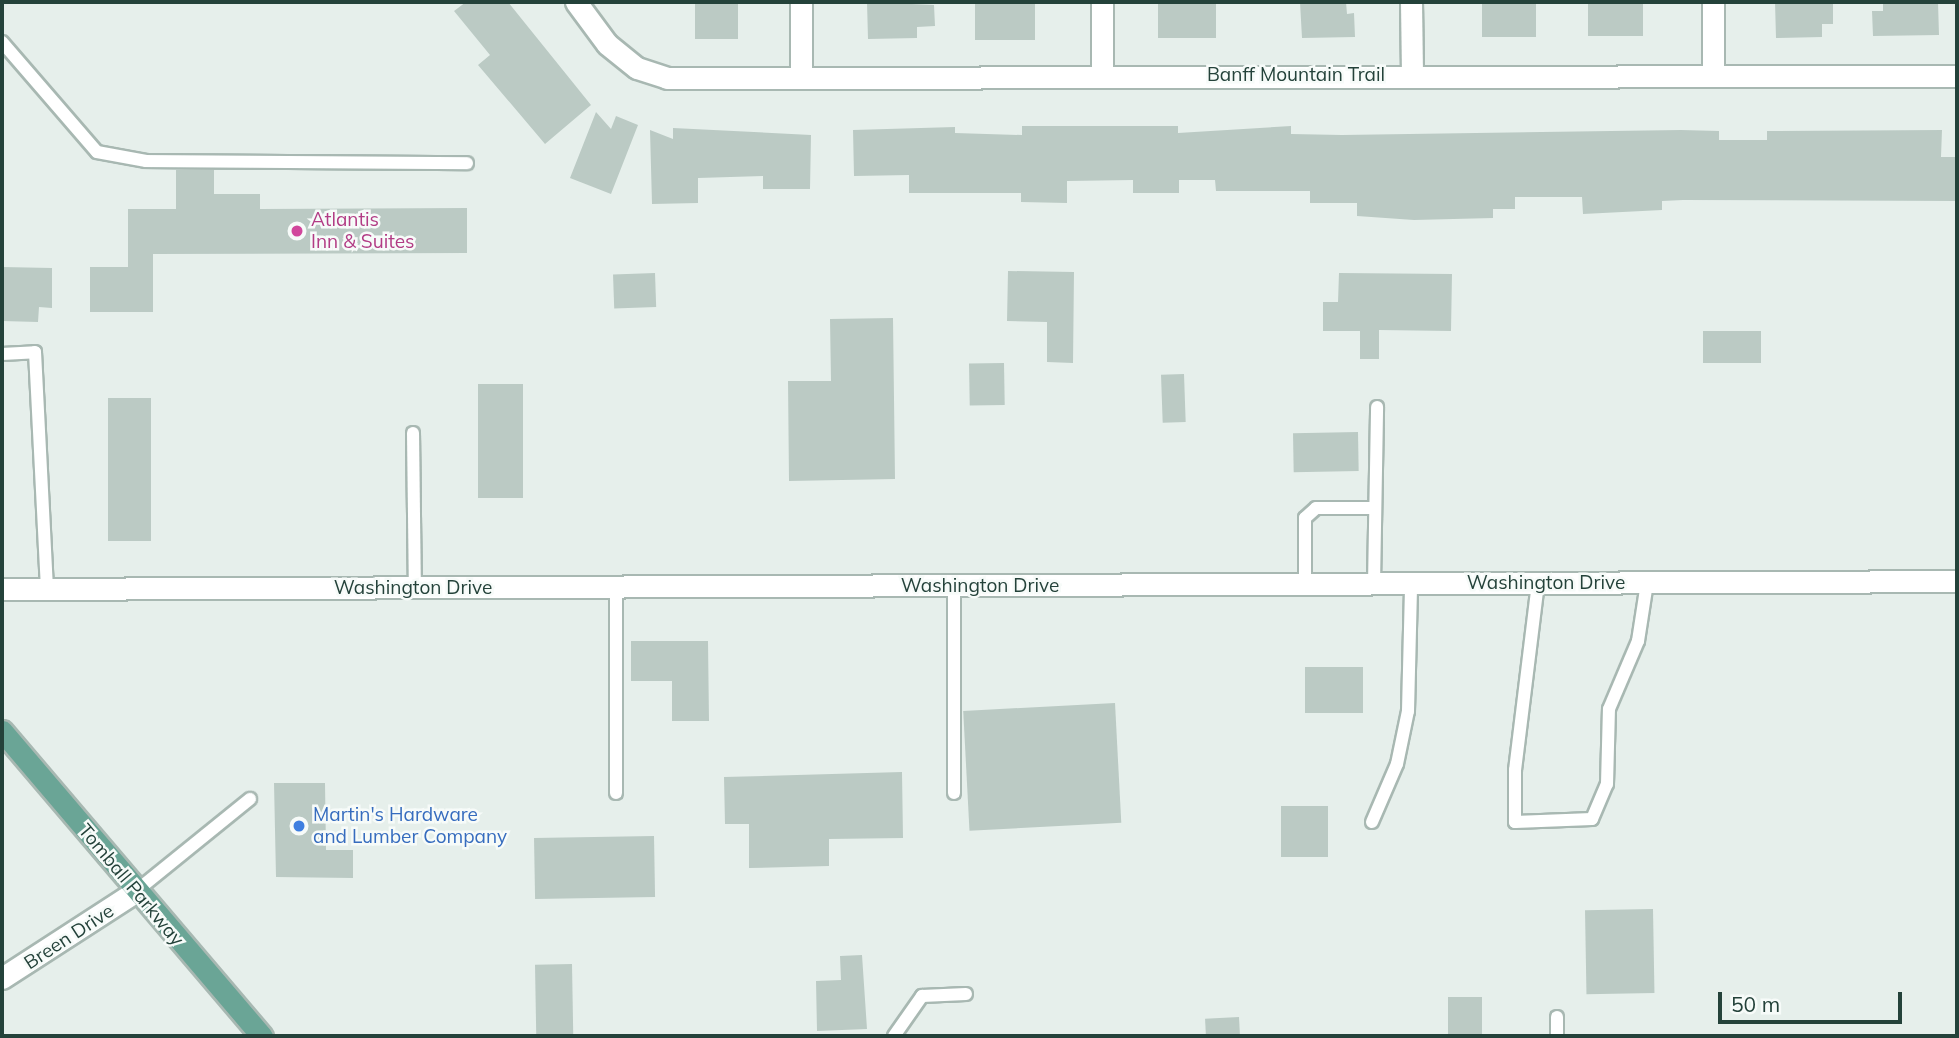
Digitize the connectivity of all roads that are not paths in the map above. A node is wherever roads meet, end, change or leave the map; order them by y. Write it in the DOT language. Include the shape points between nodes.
graph roads {
  1 [pos="576,2"];
  2 [pos="801,2"];
  3 [pos="1102,2"];
  4 [pos="1411,2"];
  5 [pos="1713,2"];
  6 [pos="2,41"];
  7 [pos="1412,74"];
  8 [pos="1713,74"];
  9 [pos="1102,76"];
  10 [pos="1957,76"];
  11 [pos="801,78"];
  12 [pos="467,163"];
  13 [pos="2,354"];
  14 [pos="1377,407"];
  15 [pos="413,433"];
  16 [pos="1375,508"];
  17 [pos="1957,581"];
  18 [pos="1538,583"];
  19 [pos="1647,583"];
  20 [pos="1305,584"];
  21 [pos="1374,584"];
  22 [pos="1411,584"];
  23 [pos="954,586"];
  24 [pos="617,587"];
  25 [pos="415,588"];
  26 [pos="2,589"];
  27 [pos="47,589"];
  28 [pos="2,731"];
  29 [pos="616,793"];
  30 [pos="954,793"];
  31 [pos="250,799"];
  32 [pos="1373,822"];
  33 [pos="135,892"];
  34 [pos="2,978"];
  35 [pos="966,994"];
  36 [pos="1557,1017"];
  37 [pos="262,1036"];
  38 [pos="894,1036"];
  39 [pos="1557,1036"];
  1 -- 11 [label="street, Banff Mountain Trail" via="607,44 637,68 667,78"];
  2 -- 11 [label="street"];
  3 -- 9 [label="street"];
  4 -- 7 [label="street"];
  5 -- 8 [label="street"];
  6 -- 12 [label="lane" via="97,152 146,160"];
  7 -- 8 [label="street, Banff Mountain Trail"];
  7 -- 9 [label="street, Banff Mountain Trail"];
  8 -- 10 [label="street, Banff Mountain Trail"];
  9 -- 11 [label="street, Banff Mountain Trail"];
  13 -- 27 [label="lane" via="35,352"];
  14 -- 16 [label="lane"];
  15 -- 25 [label="lane"];
  16 -- 20 [label="lane" via="1316,508 1305,517"];
  16 -- 21 [label="lane"];
  17 -- 19 [label="street, Washington Drive"];
  18 -- 19 [label="street, Washington Drive"];
  18 -- 19 [label="lane" via="1515,771 1515,822 1592,819 1607,784 1609,709 1638,641"];
  18 -- 22 [label="street, Washington Drive"];
  20 -- 21 [label="street, Washington Drive"];
  20 -- 23 [label="street, Washington Drive"];
  21 -- 22 [label="street, Washington Drive"];
  22 -- 32 [label="lane" via="1408,711 1396,764"];
  23 -- 24 [label="street, Washington Drive"];
  23 -- 30 [label="lane"];
  24 -- 25 [label="street, Washington Drive"];
  24 -- 29 [label="lane"];
  25 -- 27 [label="street, Washington Drive"];
  26 -- 27 [label="street, Washington Drive"];
  28 -- 33 [label="main road, Tomball Parkway"];
  31 -- 33 [label="lane"];
  33 -- 34 [label="street, Breen Drive"];
  33 -- 37 [label="main road, Tomball Parkway"];
  35 -- 38 [label="lane" via="922,996"];
  36 -- 39 [label="lane"];
}
